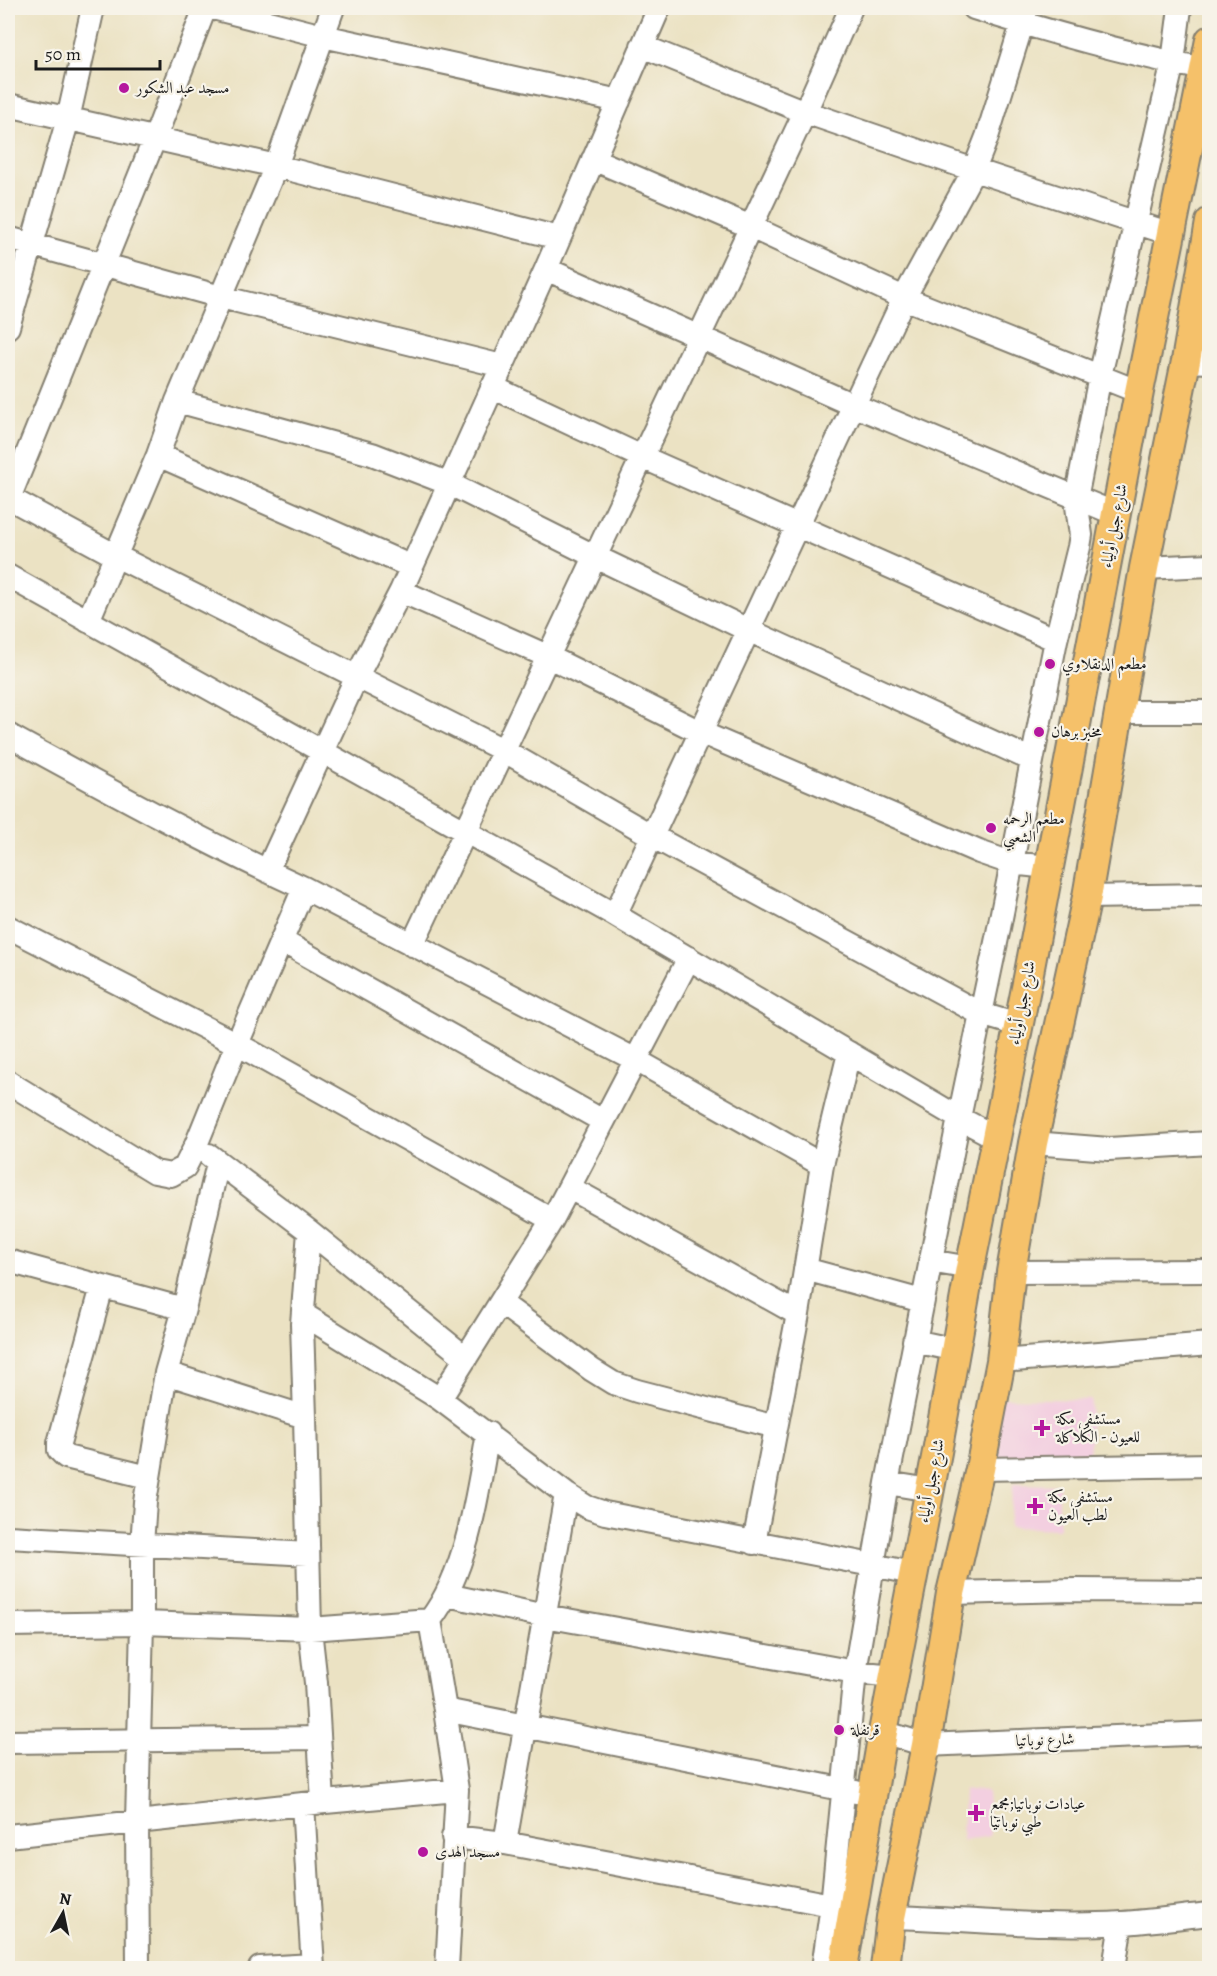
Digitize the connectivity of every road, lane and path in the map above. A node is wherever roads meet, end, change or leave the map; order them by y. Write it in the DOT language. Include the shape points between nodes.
graph roads {
  1 [pos="93,8"];
  2 [pos="205,8"];
  3 [pos="213,8"];
  4 [pos="333,8"];
  5 [pos="659,8"];
  6 [pos="851,8"];
  7 [pos="974,8"];
  8 [pos="1179,8"];
  9 [pos="1024,15"];
  10 [pos="323,36"];
  11 [pos="1209,40"];
  12 [pos="642,46"];
  13 [pos="1173,63"];
  14 [pos="1205,69"];
  15 [pos="619,101"];
  16 [pos="8,105"];
  17 [pos="805,112"];
  18 [pos="68,119"];
  19 [pos="154,140"];
  20 [pos="593,159"];
  21 [pos="276,166"];
  22 [pos="974,170"];
  23 [pos="1136,222"];
  24 [pos="1209,222"];
  25 [pos="751,227"];
  26 [pos="1170,234"];
  27 [pos="8,238"];
  28 [pos="559,238"];
  29 [pos="32,244"];
  30 [pos="102,265"];
  31 [pos="546,269"];
  32 [pos="221,297"];
  33 [pos="903,297"];
  34 [pos="8,327"];
  35 [pos="699,336"];
  36 [pos="1198,362"];
  37 [pos="502,366"];
  38 [pos="1100,376"];
  39 [pos="492,387"];
  40 [pos="1139,392"];
  41 [pos="177,401"];
  42 [pos="853,405"];
  43 [pos="158,455"];
  44 [pos="642,457"];
  45 [pos="450,484"];
  46 [pos="1076,499"];
  47 [pos="8,500"];
  48 [pos="1116,514"];
  49 [pos="798,525"];
  50 [pos="116,556"];
  51 [pos="596,557"];
  52 [pos="1209,565"];
  53 [pos="412,567"];
  54 [pos="1144,568"];
  55 [pos="8,576"];
  56 [pos="401,591"];
  57 [pos="88,621"];
  58 [pos="748,630"];
  59 [pos="1056,640"];
  60 [pos="547,656"];
  61 [pos="357,676"];
  62 [pos="1043,706"];
  63 [pos="1079,712"];
  64 [pos="1118,712"];
  65 [pos="1209,712"];
  66 [pos="702,733"];
  67 [pos="8,735"];
  68 [pos="503,750"];
  69 [pos="322,752"];
  70 [pos="1032,760"];
  71 [pos="466,830"];
  72 [pos="652,836"];
  73 [pos="1011,863"];
  74 [pos="1048,867"];
  75 [pos="267,871"];
  76 [pos="304,888"];
  77 [pos="1209,896"];
  78 [pos="1087,897"];
  79 [pos="615,915"];
  80 [pos="8,927"];
  81 [pos="282,941"];
  82 [pos="412,945"];
  83 [pos="689,958"];
  84 [pos="981,1014"];
  85 [pos="1018,1025"];
  86 [pos="237,1044"];
  87 [pos="849,1053"];
  88 [pos="636,1060"];
  89 [pos="8,1082"];
  90 [pos="959,1118"];
  91 [pos="603,1121"];
  92 [pos="996,1138"];
  93 [pos="1033,1143"];
  94 [pos="1209,1143"];
  95 [pos="196,1145"];
  96 [pos="218,1163"];
  97 [pos="822,1165"];
  98 [pos="570,1188"];
  99 [pos="552,1220"];
  100 [pos="309,1231"];
  101 [pos="8,1261"];
  102 [pos="930,1261"];
  103 [pos="970,1268"];
  104 [pos="805,1269"];
  105 [pos="1209,1271"];
  106 [pos="1011,1272"];
  107 [pos="102,1287"];
  108 [pos="922,1301"];
  109 [pos="501,1303"];
  110 [pos="184,1309"];
  111 [pos="303,1314"];
  112 [pos="798,1314"];
  113 [pos="914,1341"];
  114 [pos="1209,1344"];
  115 [pos="956,1350"];
  116 [pos="466,1358"];
  117 [pos="1001,1361"];
  118 [pos="166,1373"];
  119 [pos="440,1399"];
  120 [pos="305,1417"];
  121 [pos="776,1428"];
  122 [pos="488,1433"];
  123 [pos="1209,1466"];
  124 [pos="980,1469"];
  125 [pos="148,1478"];
  126 [pos="887,1483"];
  127 [pos="930,1490"];
  128 [pos="566,1494"];
  129 [pos="8,1537"];
  130 [pos="754,1543"];
  131 [pos="142,1545"];
  132 [pos="308,1554"];
  133 [pos="872,1565"];
  134 [pos="913,1573"];
  135 [pos="1209,1591"];
  136 [pos="951,1593"];
  137 [pos="447,1595"];
  138 [pos="545,1616"];
  139 [pos="430,1620"];
  140 [pos="142,1623"];
  141 [pos="8,1625"];
  142 [pos="310,1629"];
  143 [pos="855,1672"];
  144 [pos="894,1676"];
  145 [pos="445,1710"];
  146 [pos="525,1725"];
  147 [pos="883,1732"];
  148 [pos="1209,1733"];
  149 [pos="318,1738"];
  150 [pos="139,1739"];
  151 [pos="8,1742"];
  152 [pos="926,1745"];
  153 [pos="457,1790"];
  154 [pos="843,1790"];
  155 [pos="872,1795"];
  156 [pos="313,1803"];
  157 [pos="138,1822"];
  158 [pos="8,1836"];
  159 [pos="453,1838"];
  160 [pos="505,1843"];
  161 [pos="843,1907"];
  162 [pos="1209,1914"];
  163 [pos="891,1917"];
  164 [pos="1121,1923"];
  165 [pos="313,1967"];
  166 [pos="138,1968"];
  167 [pos="260,1968"];
  168 [pos="447,1968"];
  169 [pos="824,1968"];
  170 [pos="843,1968"];
  171 [pos="885,1968"];
  172 [pos="1114,1968"];
  1 -- 18 [label="street"];
  2 -- 19 [label="street"];
  3 -- 10 [label="street"];
  4 -- 10 [label="street"];
  5 -- 12 [label="street"];
  6 -- 17 [label="street"];
  7 -- 9 [label="street"];
  8 -- 13 [label="street"];
  9 -- 13 [label="street"];
  9 -- 22 [label="street"];
  10 -- 15 [label="street"];
  10 -- 21 [label="street"];
  11 -- 14 [label="main road, شارع جبل أولياء"];
  12 -- 15 [label="street"];
  12 -- 17 [label="street"];
  13 -- 14 [label="street"];
  13 -- 23 [label="street"];
  14 -- 26 [label="main road, شارع جبل أولياء"];
  15 -- 20 [label="street"];
  16 -- 18 [label="street"];
  17 -- 22 [label="street"];
  17 -- 25 [label="street"];
  18 -- 19 [label="street"];
  18 -- 29 [label="street"];
  19 -- 21 [label="street"];
  19 -- 30 [label="street"];
  20 -- 25 [label="street"];
  20 -- 28 [label="street"];
  21 -- 28 [label="street"];
  21 -- 32 [label="street"];
  22 -- 23 [label="street"];
  22 -- 33 [label="street"];
  23 -- 26 [label="street"];
  23 -- 38 [label="street"];
  24 -- 36 [label="main road"];
  25 -- 33 [label="street"];
  25 -- 35 [label="street"];
  26 -- 40 [label="main road, شارع جبل أولياء"];
  27 -- 29 [label="street"];
  28 -- 31 [label="street"];
  29 -- 30 [label="street"];
  29 -- 34 [label="street"];
  30 -- 32 [label="street"];
  30 -- 47 [label="street"];
  31 -- 35 [label="street"];
  31 -- 37 [label="street"];
  32 -- 37 [label="street"];
  32 -- 41 [label="street"];
  33 -- 38 [label="street"];
  33 -- 42 [label="street"];
  35 -- 42 [label="street"];
  35 -- 44 [label="street"];
  36 -- 54 [label="main road"];
  37 -- 39 [label="street"];
  38 -- 40 [label="street"];
  38 -- 46 [label="street"];
  39 -- 44 [label="street"];
  39 -- 45 [label="street"];
  40 -- 48 [label="main road, شارع جبل أولياء"];
  41 -- 43 [label="street"];
  41 -- 45 [label="street" via="372,454"];
  42 -- 46 [label="street"];
  42 -- 49 [label="street"];
  43 -- 50 [label="street"];
  43 -- 53 [label="street"];
  44 -- 49 [label="street"];
  44 -- 51 [label="street"];
  45 -- 51 [label="street"];
  45 -- 53 [label="street"];
  46 -- 48 [label="street"];
  46 -- 59 [label="street" via="1081,535"];
  47 -- 50 [label="street"];
  48 -- 63 [label="main road, شارع جبل أولياء"];
  49 -- 58 [label="street"];
  49 -- 59 [label="street"];
  50 -- 57 [label="street"];
  50 -- 61 [label="street"];
  51 -- 58 [label="street"];
  51 -- 60 [label="street"];
  52 -- 54 [label="street"];
  53 -- 56 [label="street"];
  54 -- 64 [label="main road"];
  55 -- 57 [label="street"];
  56 -- 60 [label="street"];
  56 -- 61 [label="street"];
  57 -- 69 [label="street"];
  58 -- 66 [label="street"];
  58 -- 70 [label="street"];
  59 -- 62 [label="street"];
  60 -- 66 [label="street"];
  60 -- 68 [label="street"];
  61 -- 68 [label="street"];
  61 -- 69 [label="street"];
  62 -- 63 [label="street"];
  62 -- 70 [label="street"];
  63 -- 74 [label="main road, شارع جبل أولياء"];
  64 -- 65 [label="street"];
  64 -- 78 [label="main road"];
  66 -- 72 [label="street"];
  66 -- 73 [label="street"];
  67 -- 75 [label="street"];
  68 -- 71 [label="street"];
  68 -- 72 [label="street"];
  69 -- 71 [label="street"];
  69 -- 75 [label="street"];
  70 -- 73 [label="street"];
  71 -- 79 [label="street"];
  71 -- 82 [label="street"];
  72 -- 79 [label="street"];
  72 -- 84 [label="street"];
  73 -- 74 [label="street"];
  73 -- 84 [label="street"];
  74 -- 85 [label="main road, شارع جبل أولياء"];
  75 -- 76 [label="street"];
  76 -- 81 [label="street"];
  76 -- 82 [label="street"];
  77 -- 78 [label="street"];
  78 -- 93 [label="main road"];
  79 -- 83 [label="street"];
  80 -- 86 [label="street"];
  81 -- 86 [label="street"];
  81 -- 91 [label="street"];
  82 -- 88 [label="street"];
  83 -- 87 [label="street"];
  83 -- 88 [label="street"];
  84 -- 85 [label="street"];
  84 -- 90 [label="street"];
  85 -- 92 [label="main road, شارع جبل أولياء"];
  86 -- 95 [label="street"];
  86 -- 99 [label="street"];
  87 -- 90 [label="street"];
  87 -- 97 [label="street"];
  88 -- 91 [label="street"];
  88 -- 97 [label="street"];
  89 -- 95 [label="street" via="155,1172 171,1175 185,1167"];
  90 -- 92 [label="street"];
  90 -- 102 [label="street"];
  91 -- 98 [label="street"];
  92 -- 103 [label="main road, شارع جبل أولياء"];
  93 -- 94 [label="street" via="1109,1149"];
  93 -- 106 [label="main road"];
  95 -- 96 [label="street"];
  96 -- 100 [label="street"];
  96 -- 110 [label="street"];
  97 -- 104 [label="street"];
  98 -- 99 [label="street"];
  98 -- 112 [label="street"];
  99 -- 109 [label="street"];
  100 -- 111 [label="street"];
  100 -- 116 [label="street"];
  101 -- 107 [label="street"];
  102 -- 103 [label="street"];
  102 -- 108 [label="street"];
  103 -- 115 [label="main road, شارع جبل أولياء"];
  104 -- 108 [label="street"];
  104 -- 112 [label="street"];
  105 -- 106 [label="street"];
  106 -- 117 [label="main road"];
  107 -- 110 [label="street"];
  107 -- 125 [label="street" via="59,1450 66,1457"];
  108 -- 113 [label="street"];
  109 -- 116 [label="street"];
  109 -- 121 [label="street" via="613,1383"];
  110 -- 118 [label="street"];
  111 -- 119 [label="street"];
  111 -- 120 [label="street"];
  112 -- 121 [label="street"];
  113 -- 115 [label="street"];
  113 -- 126 [label="street"];
  114 -- 117 [label="street"];
  115 -- 127 [label="main road, شارع جبل أولياء"];
  116 -- 119 [label="street"];
  117 -- 124 [label="main road"];
  118 -- 120 [label="street"];
  118 -- 125 [label="street"];
  119 -- 122 [label="street"];
  120 -- 132 [label="street"];
  121 -- 130 [label="street"];
  122 -- 128 [label="street"];
  122 -- 137 [label="street" via="477,1501"];
  123 -- 124 [label="street"];
  124 -- 136 [label="main road"];
  125 -- 131 [label="street"];
  126 -- 127 [label="street"];
  126 -- 133 [label="street"];
  127 -- 134 [label="main road, شارع جبل أولياء"];
  128 -- 130 [label="street" via="605,1513"];
  128 -- 138 [label="street"];
  129 -- 131 [label="street"];
  130 -- 133 [label="street"];
  131 -- 132 [label="street"];
  131 -- 140 [label="street"];
  132 -- 142 [label="street"];
  133 -- 134 [label="street"];
  133 -- 143 [label="street"];
  134 -- 144 [label="main road, شارع جبل أولياء"];
  135 -- 136 [label="street"];
  136 -- 152 [label="main road"];
  137 -- 138 [label="street"];
  137 -- 139 [label="street"];
  138 -- 143 [label="street"];
  138 -- 146 [label="street"];
  139 -- 142 [label="street"];
  139 -- 145 [label="street"];
  140 -- 141 [label="street"];
  140 -- 142 [label="street"];
  140 -- 150 [label="street"];
  142 -- 149 [label="street"];
  143 -- 144 [label="street"];
  143 -- 154 [label="street"];
  144 -- 147 [label="main road, شارع جبل أولياء"];
  145 -- 146 [label="street"];
  145 -- 153 [label="street"];
  146 -- 154 [label="street"];
  146 -- 160 [label="street"];
  147 -- 152 [label="street, شارع نوباتيا"];
  147 -- 155 [label="main road, شارع جبل أولياء"];
  148 -- 152 [label="street, شارع نوباتيا"];
  149 -- 150 [label="street"];
  149 -- 156 [label="street"];
  150 -- 151 [label="street"];
  150 -- 157 [label="street"];
  152 -- 163 [label="main road"];
  153 -- 156 [label="street"];
  153 -- 159 [label="street"];
  154 -- 155 [label="street"];
  154 -- 161 [label="street"];
  155 -- 161 [label="main road, شارع جبل أولياء"];
  156 -- 157 [label="street"];
  156 -- 165 [label="street"];
  157 -- 158 [label="street"];
  157 -- 166 [label="street"];
  159 -- 160 [label="street"];
  159 -- 168 [label="street"];
  160 -- 161 [label="street"];
  161 -- 169 [label="street"];
  161 -- 170 [label="main road, شارع جبل أولياء"];
  162 -- 164 [label="street"];
  163 -- 164 [label="street"];
  163 -- 171 [label="main road"];
  164 -- 172 [label="street"];
  165 -- 167 [label="street"];
}
